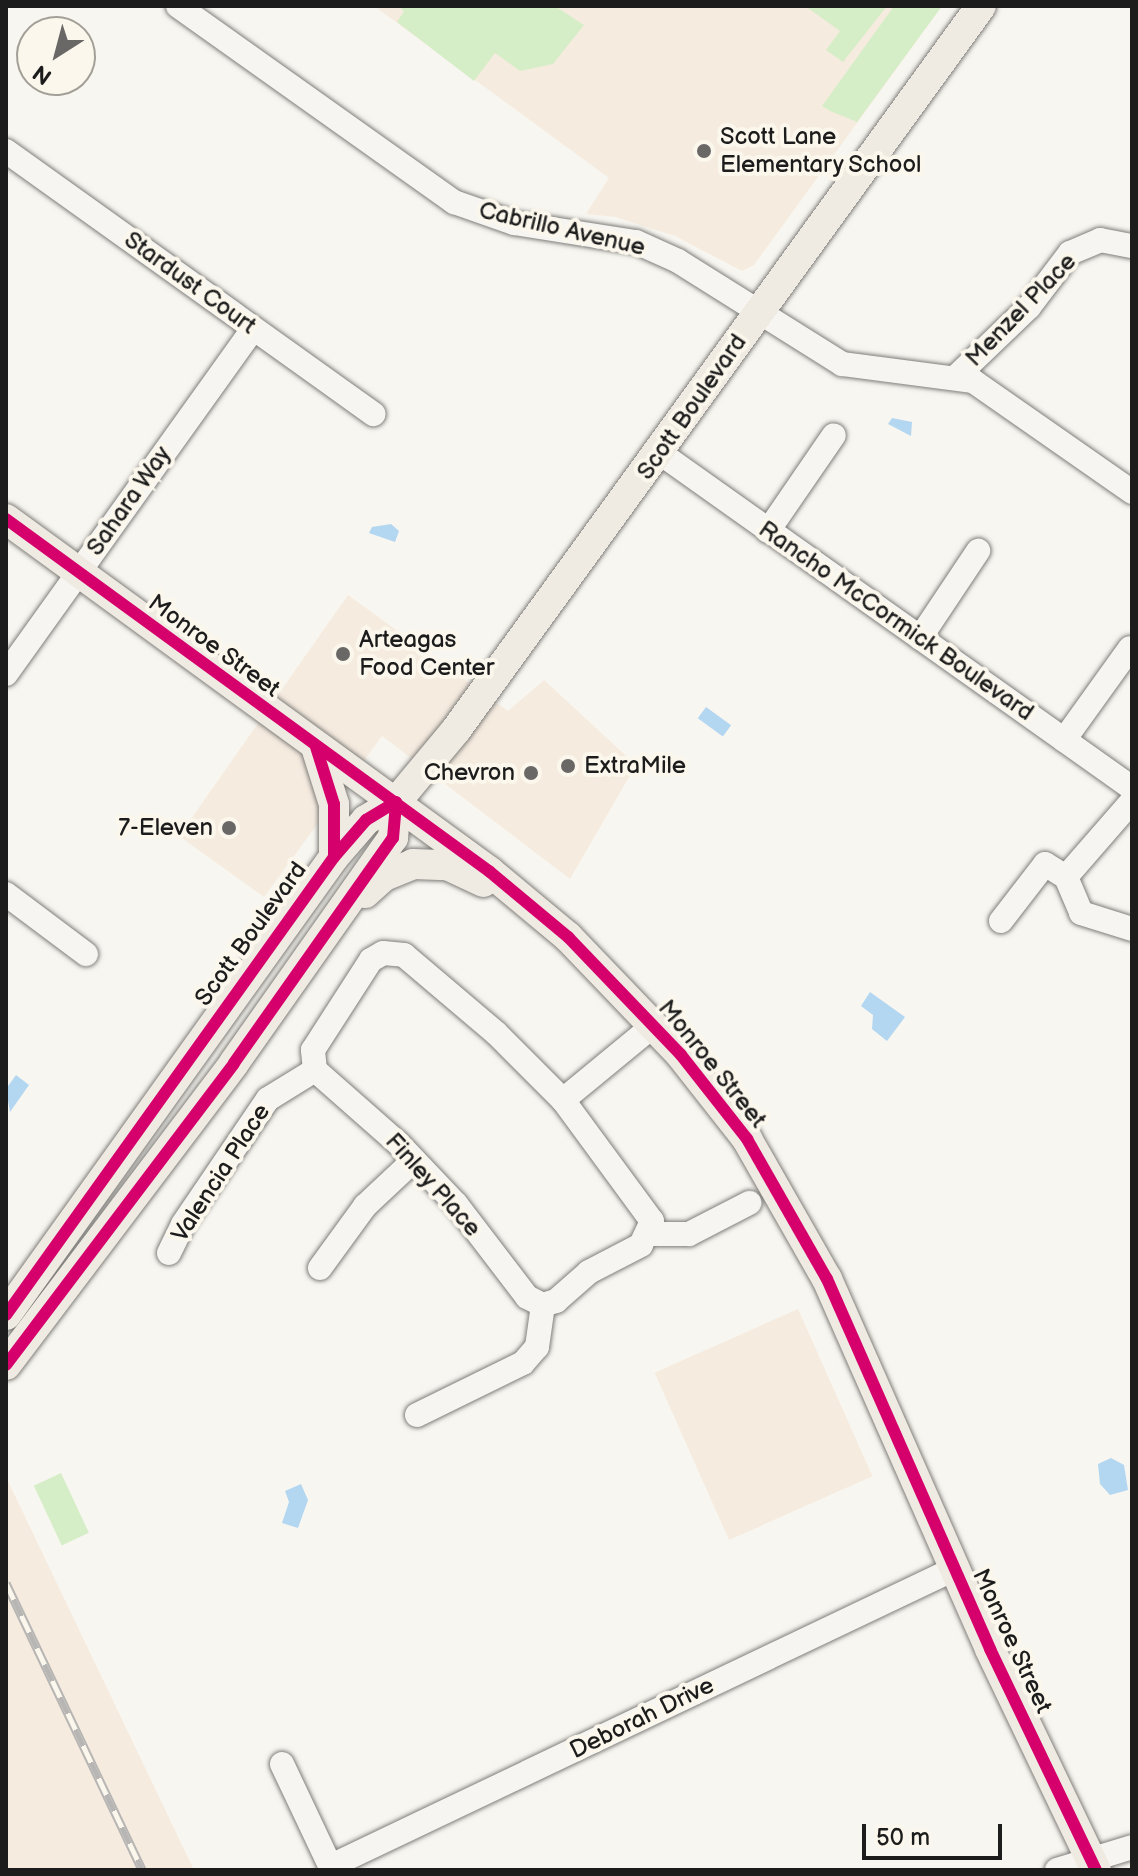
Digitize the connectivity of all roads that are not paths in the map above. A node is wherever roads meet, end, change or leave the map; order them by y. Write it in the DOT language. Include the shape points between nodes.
graph roads {
  1 [pos="178,6"];
  2 [pos="981,6"];
  3 [pos="6,151"];
  4 [pos="1132,246"];
  5 [pos="759,312"];
  6 [pos="253,329"];
  7 [pos="957,376"];
  8 [pos="374,414"];
  9 [pos="834,435"];
  10 [pos="660,453"];
  11 [pos="1132,492"];
  12 [pos="6,519"];
  13 [pos="768,531"];
  14 [pos="978,551"];
  15 [pos="78,574"];
  16 [pos="920,638"];
  17 [pos="1130,648"];
  18 [pos="6,674"];
  19 [pos="1064,740"];
  20 [pos="316,747"];
  21 [pos="1132,788"];
  22 [pos="1132,801"];
  23 [pos="396,802"];
  24 [pos="334,857"];
  25 [pos="1066,877"];
  26 [pos="6,894"];
  27 [pos="525,901"];
  28 [pos="1001,921"];
  29 [pos="331,925"];
  30 [pos="1132,929"];
  31 [pos="86,954"];
  32 [pos="654,1025"];
  33 [pos="315,1070"];
  34 [pos="563,1100"];
  35 [pos="414,1160"];
  36 [pos="749,1203"];
  37 [pos="648,1234"];
  38 [pos="169,1253"];
  39 [pos="320,1268"];
  40 [pos="543,1305"];
  41 [pos="6,1315"];
  42 [pos="6,1365"];
  43 [pos="417,1415"];
  44 [pos="954,1569"];
  45 [pos="282,1764"];
  46 [pos="1132,1847"];
  47 [pos="1093,1865"];
  48 [pos="332,1868"];
  49 [pos="1057,1870"];
  1 -- 5 [label="street, Cabrillo Avenue" via="454,202 514,223 636,242 678,261"];
  2 -- 5 [label="main road, Scott Boulevard"];
  3 -- 6 [label="street, Stardust Court"];
  4 -- 7 [label="street, Menzel Place" via="1100,240 1070,253 1029,307"];
  5 -- 7 [label="street, Cabrillo Avenue" via="842,364 863,371"];
  5 -- 10 [label="main road, Scott Boulevard"];
  6 -- 8 [label="street, Stardust Court"];
  6 -- 15 [label="street, Sahara Way"];
  7 -- 11 [label="street, Cabrillo Avenue" via="990,390"];
  9 -- 13 [label="street"];
  10 -- 13 [label="street, Rancho McCormick Boulevard"];
  10 -- 23 [label="main road, Scott Boulevard" via="456,730"];
  12 -- 15 [label="main road, Monroe Street"];
  13 -- 16 [label="street, Rancho McCormick Boulevard"];
  14 -- 16 [label="street"];
  15 -- 18 [label="street, Sahara Way"];
  15 -- 20 [label="main road, Monroe Street"];
  16 -- 19 [label="street, Rancho McCormick Boulevard"];
  17 -- 19 [label="street"];
  19 -- 21 [label="street, Rancho McCormick Boulevard"];
  20 -- 23 [label="main road, Monroe Street"];
  20 -- 24 [label="main road" via="334,804"];
  22 -- 25 [label="street"];
  23 -- 24 [label="main road, Scott Boulevard" via="366,820"];
  23 -- 27 [label="main road, Monroe Street"];
  23 -- 29 [label="main road" via="393,838"];
  24 -- 41 [label="main road, Scott Boulevard"];
  25 -- 28 [label="street" via="1045,864"];
  25 -- 30 [label="street" via="1081,913"];
  26 -- 31 [label="street"];
  27 -- 29 [label="main road" via="447,865 413,864 384,876"];
  27 -- 32 [label="main road, Monroe Street"];
  29 -- 42 [label="main road"];
  32 -- 34 [label="street"];
  32 -- 44 [label="main road, Monroe Street" via="747,1139 827,1279"];
  33 -- 34 [label="street" via="313,1050 371,960 383,953 404,955 496,1033"];
  33 -- 35 [label="street, Finley Place"];
  33 -- 38 [label="street, Valencia Place" via="268,1099"];
  34 -- 37 [label="street" via="652,1221"];
  35 -- 39 [label="street" via="365,1206"];
  35 -- 40 [label="street, Finley Place" via="456,1204 527,1297"];
  36 -- 37 [label="street" via="689,1234"];
  37 -- 40 [label="street" via="641,1245 589,1272 556,1301"];
  40 -- 43 [label="street" via="537,1347 523,1363"];
  44 -- 47 [label="main road, Monroe Street"];
  44 -- 48 [label="street, Deborah Drive"];
  45 -- 48 [label="street"];
  46 -- 47 [label="street"];
  47 -- 49 [label="street"];
}
